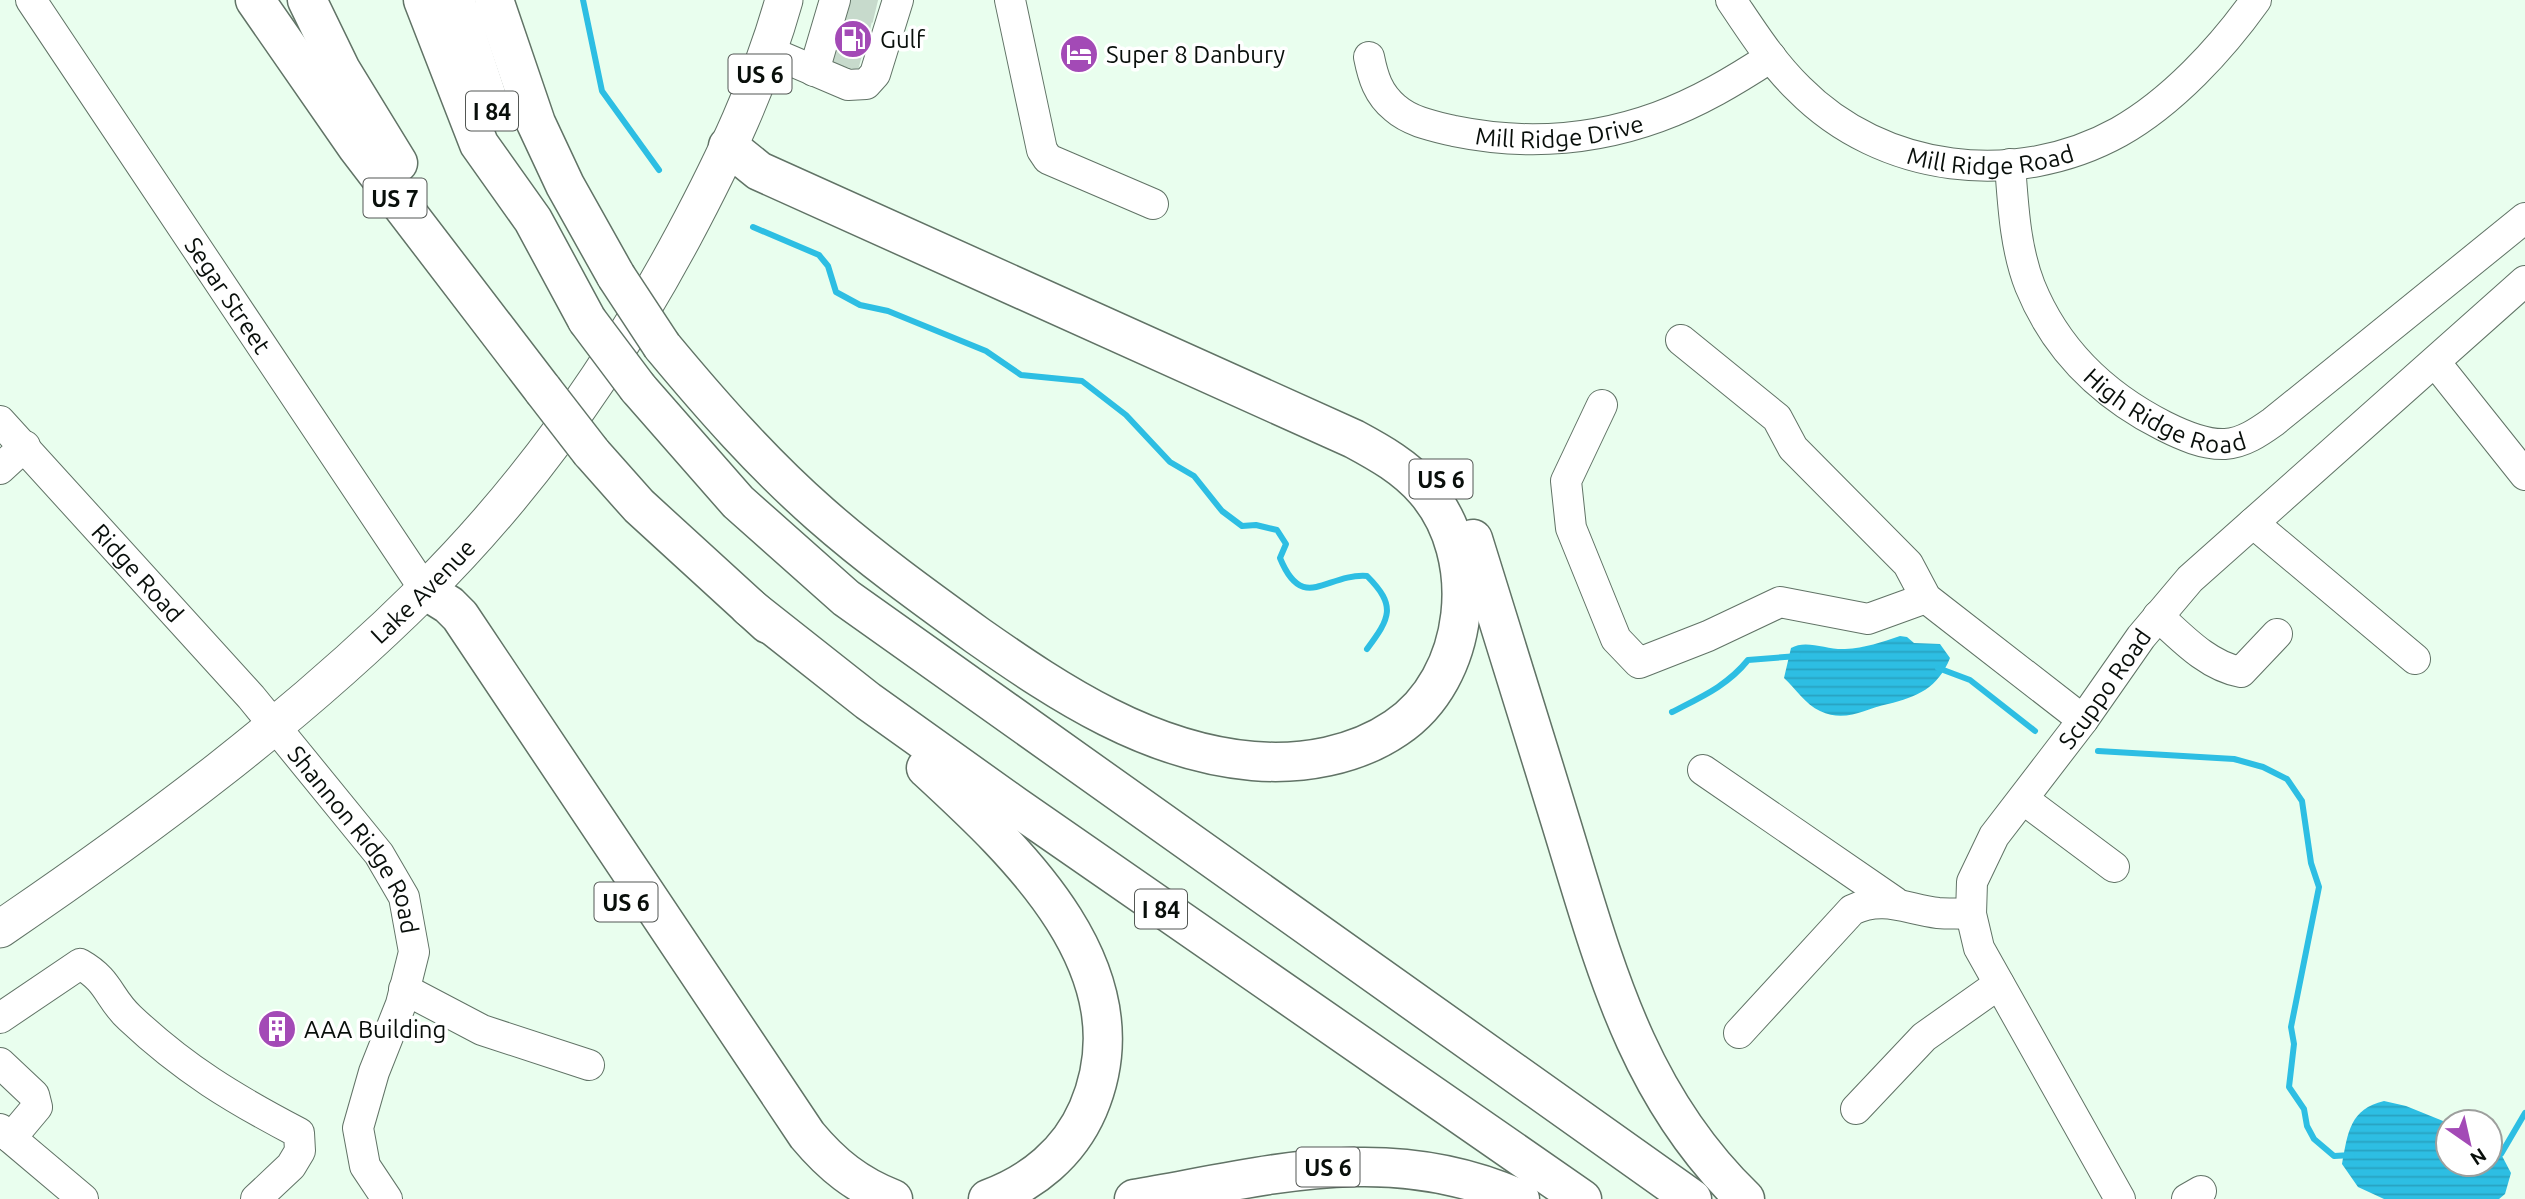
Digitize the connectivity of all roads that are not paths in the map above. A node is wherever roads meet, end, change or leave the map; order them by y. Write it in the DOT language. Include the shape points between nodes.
graph roads {
  1 [pos="31,0"];
  2 [pos="255,0"];
  3 [pos="307,0"];
  4 [pos="423,0"];
  5 [pos="455,0"];
  6 [pos="494,0"];
  7 [pos="784,0"];
  8 [pos="1010,0"];
  9 [pos="1731,0"];
  10 [pos="2256,0"];
  11 [pos="833,26"];
  12 [pos="883,29"];
  13 [pos="768,51"];
  14 [pos="1369,57"];
  15 [pos="1771,57"];
  16 [pos="728,146"];
  17 [pos="2010,164"];
  18 [pos="1153,204"];
  19 [pos="2525,218"];
  20 [pos="533,220"];
  21 [pos="2525,281"];
  22 [pos="1681,340"];
  23 [pos="2435,362"];
  24 [pos="543,390"];
  25 [pos="1602,405"];
  26 [pos="0,421"];
  27 [pos="25,446"];
  28 [pos="0,469"];
  29 [pos="2525,475"];
  30 [pos="2253,523"];
  31 [pos="425,590"];
  32 [pos="1926,598"];
  33 [pos="749,607"];
  34 [pos="2158,617"];
  35 [pos="2277,634"];
  36 [pos="2415,659"];
  37 [pos="2083,720"];
  38 [pos="275,726"];
  39 [pos="1703,770"];
  40 [pos="2023,799"];
  41 [pos="2114,867"];
  42 [pos="1895,902"];
  43 [pos="1971,914"];
  44 [pos="0,929"];
  45 [pos="1999,984"];
  46 [pos="404,989"];
  47 [pos="0,1018"];
  48 [pos="1740,1033"];
  49 [pos="0,1063"];
  50 [pos="589,1065"];
  51 [pos="1856,1109"];
  52 [pos="5,1133"];
  53 [pos="83,1199"];
  54 [pos="256,1199"];
  55 [pos="387,1199"];
  56 [pos="847,1199"];
  57 [pos="893,1199"];
  58 [pos="988,1199"];
  59 [pos="1135,1199"];
  60 [pos="1520,1199"];
  61 [pos="1582,1199"];
  62 [pos="1692,1199"];
  63 [pos="1745,1199"];
  64 [pos="2120,1199"];
  1 -- 31 [label="street, Segar Street"];
  2 -- 24 [label="highway, US 7" via="357,147"];
  3 -- 24 [label="highway, I 84" via="378,133"];
  4 -- 20 [label="highway" via="479,144"];
  5 -- 20 [label="highway, I 84"];
  6 -- 16 [label="highway, bridge" via="536,124 565,185 616,276 663,346 765,462 873,558 1065,694 1147,736 1220,757 1297,761 1334,755 1399,727 1426,701 1444,673 1457,639 1461,575 1443,515 1406,471 1354,439 759,171"];
  7 -- 13 [label="main road, US 6"];
  8 -- 18 [label="street" via="1042,150 1048,159"];
  9 -- 15 [label="street, Mill Ridge Road"];
  10 -- 17 [label="street, Mill Ridge Road" via="2201,65 2120,131 2082,150"];
  11 -- 12 [label="street" via="848,85 866,84 875,74"];
  11 -- 13 [label="street"];
  13 -- 16 [label="main road, US 6"];
  14 -- 15 [label="street, Mill Ridge Drive" via="1381,93 1409,118 1476,135 1521,140 1564,138 1656,118 1730,84"];
  15 -- 17 [label="street, Mill Ridge Road" via="1799,90 1863,137 1938,163"];
  16 -- 31 [label="main road, Lake Avenue / US 6" via="671,258 600,375 514,491"];
  16 -- 63 [label="highway, US 6" via="766,153 1362,422 1419,457 1441,479 1460,506 1473,538 1623,1016 1668,1105 1695,1145"];
  17 -- 19 [label="street, High Ridge Road" via="2014,219 2029,284 2060,342 2132,410 2202,442 2226,444 2250,437 2273,422"];
  20 -- 62 [label="highway, I 84, bridge" via="587,320 638,388 738,502 846,598"];
  21 -- 23 [label="street, Scuppo Road"];
  22 -- 32 [label="street" via="1777,418 1793,448 1908,564"];
  23 -- 29 [label="street"];
  23 -- 30 [label="street, Scuppo Road"];
  24 -- 33 [label="highway, I 84, bridge" via="639,506"];
  25 -- 32 [label="street" via="1566,481 1571,528 1616,639 1639,663 1780,602 1868,619"];
  26 -- 27 [label="street, Ridge Road"];
  27 -- 28 [label="street"];
  27 -- 38 [label="street, Ridge Road"];
  30 -- 34 [label="street, Scuppo Road" via="2190,579"];
  30 -- 36 [label="street"];
  31 -- 38 [label="main road, Lake Avenue"];
  31 -- 56 [label="highway, US 6" via="441,626 791,1147 811,1171"];
  31 -- 57 [label="highway" via="460,616 807,1135 845,1174"];
  32 -- 37 [label="street"];
  33 -- 58 [label="highway" via="1009,846 1049,895 1080,951 1100,1010 1101,1066 1093,1097 1082,1124 1063,1150 1041,1171"];
  33 -- 61 [label="highway, I 84" via="934,749"];
  34 -- 35 [label="street" via="2196,650 2228,670 2241,672"];
  34 -- 37 [label="street, Scuppo Road"];
  37 -- 40 [label="street, Scuppo Road"];
  38 -- 44 [label="main road, Lake Avenue" via="166,813"];
  38 -- 46 [label="street, Shannon Ridge Road" via="379,854 404,897 414,952"];
  39 -- 42 [label="street"];
  40 -- 41 [label="street"];
  40 -- 43 [label="street, Scuppo Road" via="1994,836 1972,882"];
  42 -- 43 [label="street" via="1937,913"];
  42 -- 48 [label="street" via="1869,902 1852,910"];
  43 -- 45 [label="street, Scuppo Road" via="1979,948"];
  45 -- 51 [label="street" via="1924,1037"];
  45 -- 64 [label="street, Scuppo Road"];
  46 -- 50 [label="street" via="482,1030"];
  46 -- 55 [label="street, Shannon Ridge Road" via="358,1128 365,1166"];
  47 -- 54 [label="street" via="80,964 98,974 128,1016 201,1078 299,1133 300,1151 291,1166"];
  49 -- 52 [label="street" via="34,1095 37,1107"];
  52 -- 53 [label="street"];
  59 -- 60 [label="highway, US 6" via="1298,1171 1373,1164 1448,1175"];
}
